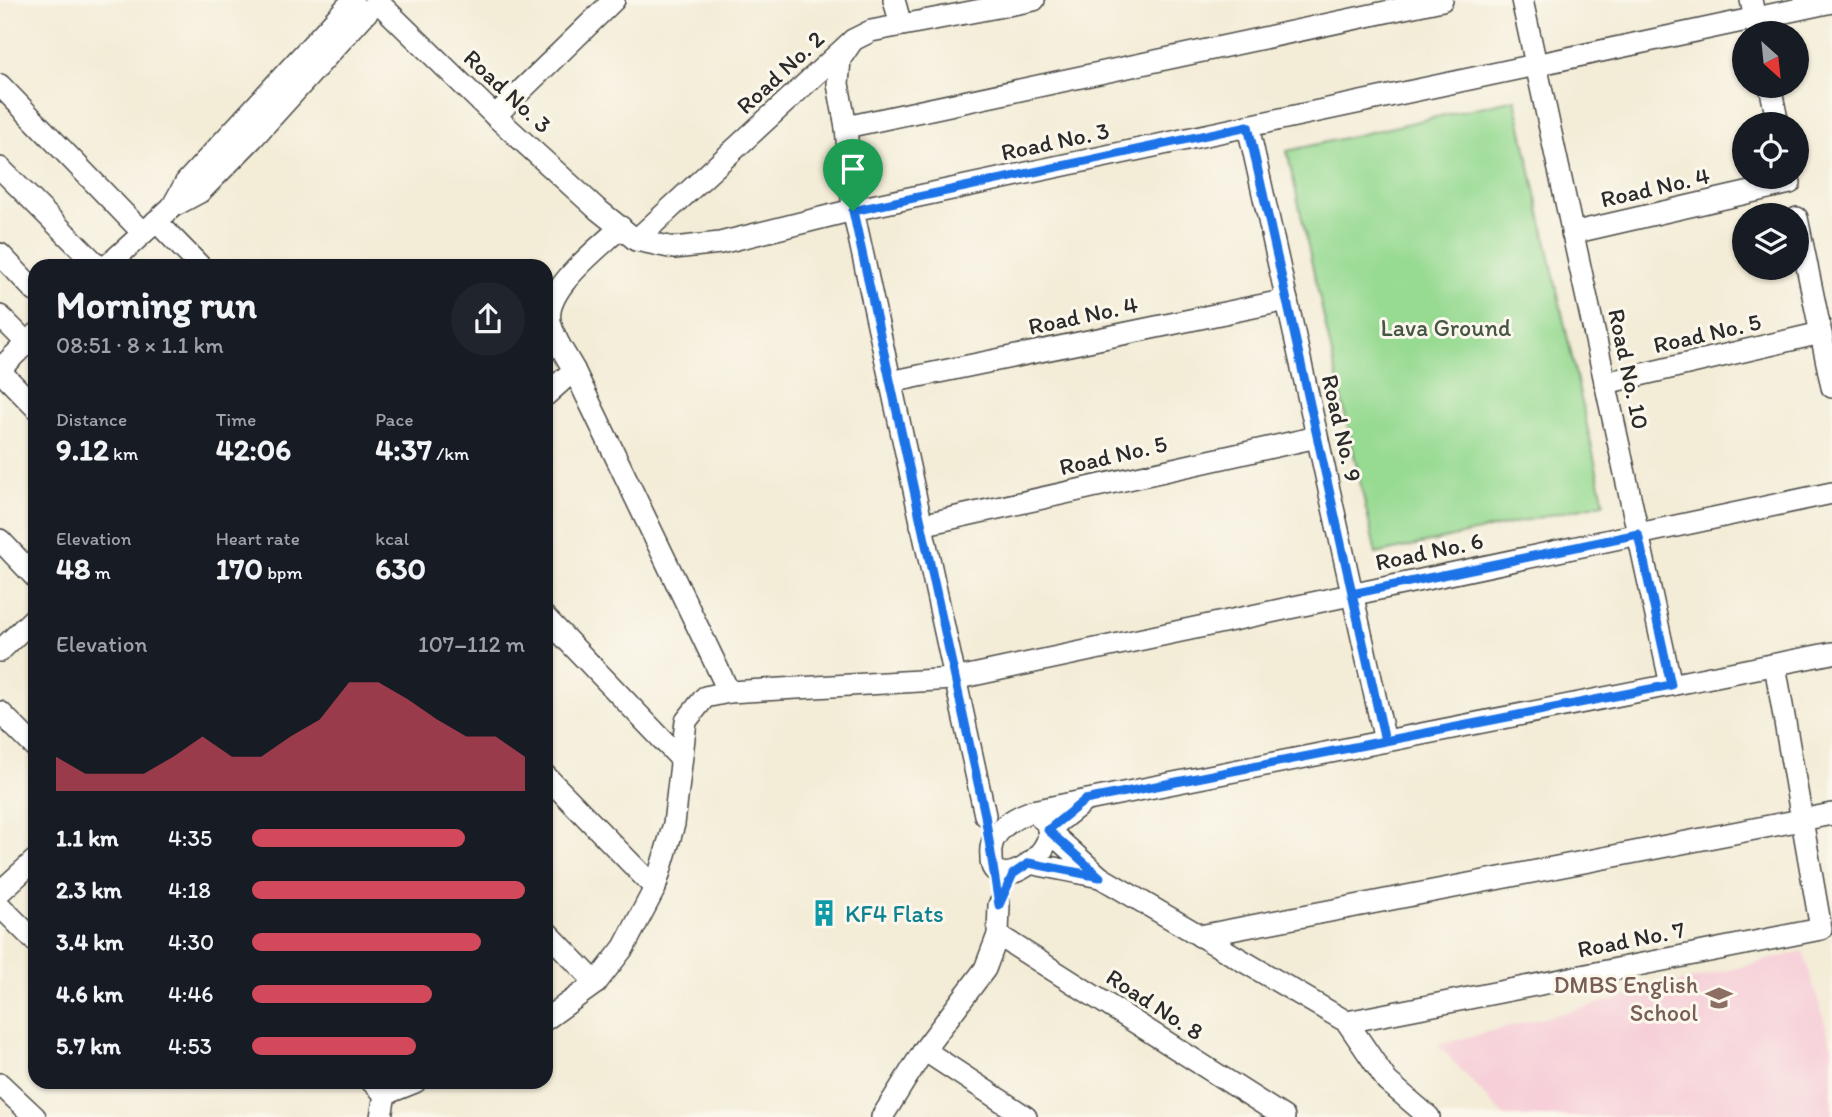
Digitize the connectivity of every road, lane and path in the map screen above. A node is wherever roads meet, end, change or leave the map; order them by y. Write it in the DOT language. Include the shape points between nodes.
graph roads {
  1 [pos="353,0"];
  2 [pos="377,0"];
  3 [pos="614,0"];
  4 [pos="894,0"];
  5 [pos="1034,0"];
  6 [pos="1442,0"];
  7 [pos="1522,0"];
  8 [pos="1832,2"];
  9 [pos="1755,17"];
  10 [pos="901,25"];
  11 [pos="853,40"];
  12 [pos="1535,65"];
  13 [pos="0,85"];
  14 [pos="495,116"];
  15 [pos="1248,126"];
  16 [pos="846,127"];
  17 [pos="0,168"];
  18 [pos="1752,189"];
  19 [pos="853,211"];
  20 [pos="157,220"];
  21 [pos="1572,233"];
  22 [pos="628,234"];
  23 [pos="0,254"];
  24 [pos="91,259"];
  25 [pos="115,259"];
  26 [pos="193,259"];
  27 [pos="1809,274"];
  28 [pos="28,283"];
  29 [pos="553,299"];
  30 [pos="1287,300"];
  31 [pos="0,316"];
  32 [pos="553,330"];
  33 [pos="1821,333"];
  34 [pos="28,337"];
  35 [pos="28,342"];
  36 [pos="0,370"];
  37 [pos="575,370"];
  38 [pos="890,382"];
  39 [pos="1605,383"];
  40 [pos="1832,387"];
  41 [pos="553,389"];
  42 [pos="28,400"];
  43 [pos="1317,437"];
  44 [pos="1832,493"];
  45 [pos="921,525"];
  46 [pos="1638,534"];
  47 [pos="0,540"];
  48 [pos="28,570"];
  49 [pos="1352,594"];
  50 [pos="28,624"];
  51 [pos="553,625"];
  52 [pos="0,651"];
  53 [pos="1832,653"];
  54 [pos="1774,664"];
  55 [pos="954,679"];
  56 [pos="1671,685"];
  57 [pos="729,692"];
  58 [pos="0,712"];
  59 [pos="28,740"];
  60 [pos="1385,741"];
  61 [pos="680,758"];
  62 [pos="553,783"];
  63 [pos="1085,800"];
  64 [pos="1032,811"];
  65 [pos="1832,814"];
  66 [pos="985,815"];
  67 [pos="1802,819"];
  68 [pos="1012,820"];
  69 [pos="990,857"];
  70 [pos="28,866"];
  71 [pos="1021,868"];
  72 [pos="1100,877"];
  73 [pos="655,888"];
  74 [pos="0,892"];
  75 [pos="999,905"];
  76 [pos="0,907"];
  77 [pos="1826,928"];
  78 [pos="28,934"];
  79 [pos="998,935"];
  80 [pos="1200,936"];
  81 [pos="553,938"];
  82 [pos="596,983"];
  83 [pos="553,1014"];
  84 [pos="1347,1022"];
  85 [pos="924,1051"];
  86 [pos="0,1084"];
  87 [pos="378,1089"];
  88 [pos="35,1117"];
  89 [pos="381,1117"];
  90 [pos="882,1117"];
  91 [pos="1026,1117"];
  92 [pos="1284,1117"];
  93 [pos="1429,1117"];
  1 -- 20 [label="street" via="186,181"];
  2 -- 14 [label="street, Road No. 3"];
  2 -- 20 [label="street" via="200,192"];
  3 -- 14 [label="street"];
  4 -- 10 [label="street"];
  5 -- 10 [label="street, Road No. 2"];
  6 -- 16 [label="street"];
  7 -- 12 [label="street, Road No. 10"];
  8 -- 9 [label="street, Road No. 3"];
  9 -- 12 [label="street, Road No. 3"];
  10 -- 11 [label="street, Road No. 2"];
  11 -- 16 [label="street" via="840,59 838,84"];
  11 -- 22 [label="street, Road No. 2"];
  12 -- 15 [label="street, Road No. 3"];
  12 -- 21 [label="street, Road No. 10"];
  13 -- 20 [label="street"];
  14 -- 22 [label="street, Road No. 3"];
  15 -- 19 [label="street, Road No. 3"];
  15 -- 30 [label="street, Road No. 9"];
  16 -- 19 [label="street"];
  17 -- 24 [label="street"];
  18 -- 21 [label="street, Road No. 4"];
  19 -- 22 [label="street, Road No. 3" via="720,243 674,248"];
  19 -- 38 [label="street"];
  20 -- 25 [label="street"];
  20 -- 26 [label="street"];
  21 -- 39 [label="street, Road No. 10"];
  22 -- 29 [label="street, Road No. 2" via="563,284"];
  23 -- 28 [label="street"];
  27 -- 33 [label="street"];
  30 -- 38 [label="street, Road No. 4"];
  30 -- 43 [label="street, Road No. 9"];
  31 -- 34 [label="street"];
  32 -- 37 [label="street, Road No. 2"];
  33 -- 39 [label="street, Road No. 5"];
  33 -- 40 [label="street"];
  35 -- 36 [label="street"];
  36 -- 42 [label="street"];
  37 -- 41 [label="street"];
  37 -- 57 [label="street, Road No. 2"];
  38 -- 45 [label="street"];
  39 -- 46 [label="street, Road No. 10"];
  43 -- 45 [label="street, Road No. 5"];
  43 -- 49 [label="street, Road No. 9"];
  44 -- 46 [label="street, Road No. 6"];
  45 -- 55 [label="street"];
  46 -- 49 [label="street, Road No. 6"];
  46 -- 56 [label="street, Road No. 10"];
  47 -- 48 [label="street"];
  49 -- 55 [label="street, Road No. 6"];
  49 -- 60 [label="street, Road No. 9"];
  50 -- 52 [label="street"];
  51 -- 61 [label="street"];
  53 -- 54 [label="street"];
  54 -- 56 [label="street"];
  54 -- 67 [label="street, Road No. 7"];
  55 -- 57 [label="street, Road No. 6"];
  55 -- 66 [label="street"];
  56 -- 60 [label="street"];
  57 -- 61 [label="street" via="705,698 686,721"];
  58 -- 59 [label="street"];
  60 -- 63 [label="street"];
  61 -- 73 [label="street" via="674,824"];
  62 -- 73 [label="street"];
  63 -- 64 [label="street"];
  63 -- 72 [label="street" via="1048,830"];
  64 -- 68 [label="street"];
  64 -- 71 [label="street" via="1047,823 1049,834 1044,846"];
  65 -- 67 [label="street"];
  66 -- 68 [label="street"];
  66 -- 69 [label="street"];
  67 -- 77 [label="street, Road No. 7"];
  67 -- 80 [label="street"];
  68 -- 69 [label="street" via="994,838"];
  69 -- 71 [label="street" via="998,872"];
  69 -- 75 [label="street"];
  70 -- 74 [label="street"];
  71 -- 72 [label="street"];
  71 -- 75 [label="street"];
  72 -- 80 [label="street"];
  73 -- 82 [label="street" via="624,947"];
  75 -- 79 [label="street"];
  76 -- 78 [label="street"];
  77 -- 84 [label="street, Road No. 7"];
  79 -- 85 [label="street" via="985,970"];
  79 -- 92 [label="street, Road No. 8"];
  80 -- 84 [label="street"];
  81 -- 82 [label="street"];
  82 -- 83 [label="street"];
  84 -- 93 [label="street" via="1387,1081"];
  85 -- 90 [label="street"];
  85 -- 91 [label="street"];
  86 -- 88 [label="street"];
  87 -- 89 [label="street"];
}
